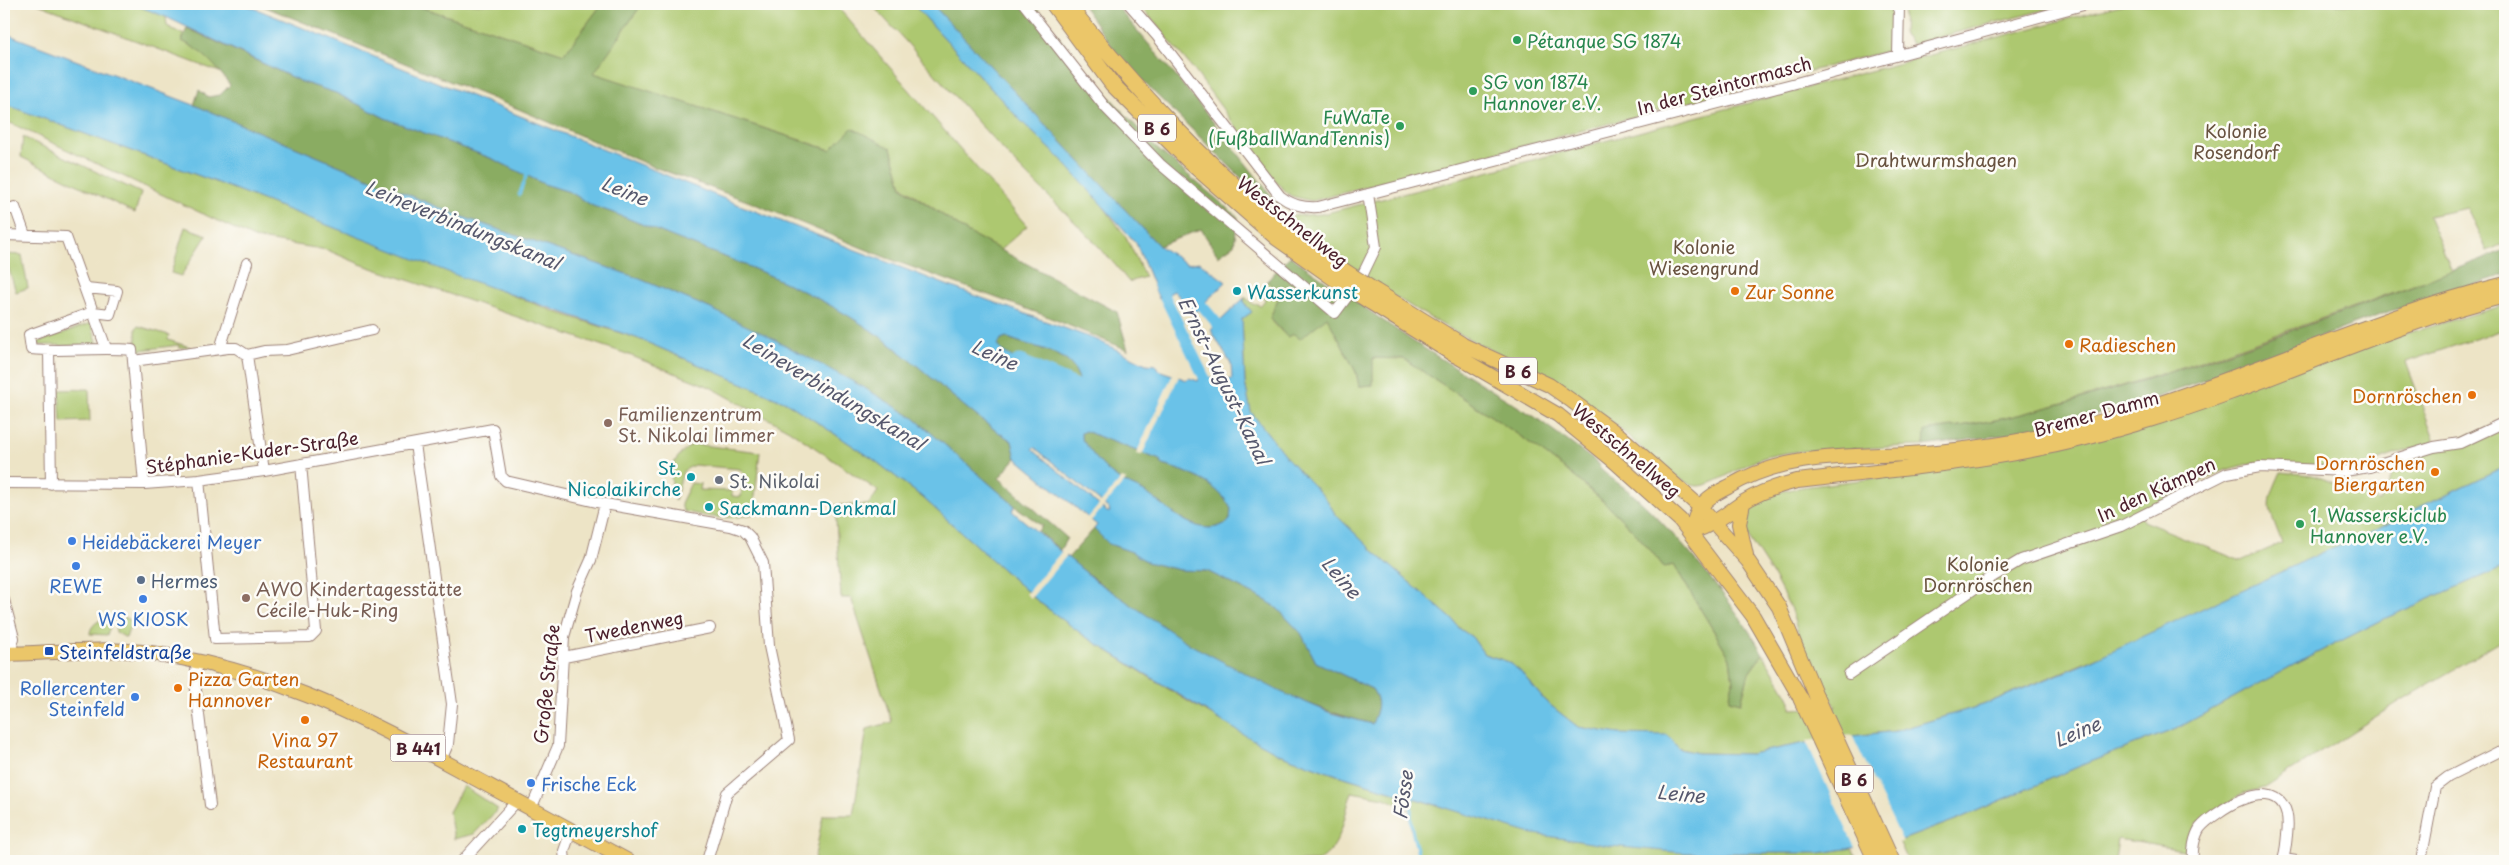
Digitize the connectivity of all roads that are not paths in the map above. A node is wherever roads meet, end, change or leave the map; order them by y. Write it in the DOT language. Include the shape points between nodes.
graph roads {
  1 [pos="1024,4"];
  2 [pos="1053,4"];
  3 [pos="1067,4"];
  4 [pos="1129,4"];
  5 [pos="1899,4"];
  6 [pos="2088,4"];
  7 [pos="1898,55"];
  8 [pos="1368,194"];
  9 [pos="4,210"];
  10 [pos="4,235"];
  11 [pos="25,235"];
  12 [pos="247,263"];
  13 [pos="1341,275"];
  14 [pos="2505,284"];
  15 [pos="86,288"];
  16 [pos="2505,296"];
  17 [pos="93,312"];
  18 [pos="372,330"];
  19 [pos="106,348"];
  20 [pos="220,349"];
  21 [pos="1458,349"];
  22 [pos="49,351"];
  23 [pos="247,355"];
  24 [pos="133,361"];
  25 [pos="2505,422"];
  26 [pos="414,444"];
  27 [pos="1934,458"];
  28 [pos="1912,461"];
  29 [pos="301,464"];
  30 [pos="264,470"];
  31 [pos="199,480"];
  32 [pos="4,483"];
  33 [pos="51,484"];
  34 [pos="144,484"];
  35 [pos="1677,486"];
  36 [pos="1718,492"];
  37 [pos="1742,503"];
  38 [pos="605,504"];
  39 [pos="1700,507"];
  40 [pos="1716,523"];
  41 [pos="1692,532"];
  42 [pos="1748,561"];
  43 [pos="4,600"];
  44 [pos="710,628"];
  45 [pos="9,638"];
  46 [pos="7,654"];
  47 [pos="564,657"];
  48 [pos="197,660"];
  49 [pos="1850,674"];
  50 [pos="1817,698"];
  51 [pos="1801,699"];
  52 [pos="2505,751"];
  53 [pos="441,760"];
  54 [pos="517,801"];
  55 [pos="210,805"];
  56 [pos="531,809"];
  57 [pos="572,831"];
  58 [pos="2283,860"];
  59 [pos="462,861"];
  60 [pos="565,861"];
  61 [pos="628,861"];
  62 [pos="708,861"];
  63 [pos="1876,861"];
  64 [pos="1892,861"];
  65 [pos="2193,861"];
  66 [pos="2296,861"];
  67 [pos="2421,861"];
  1 -- 8 [label="street" via="1104,107 1160,164 1335,313 1361,278 1376,247"];
  2 -- 13 [label="highway, Westschnellweg / B 6" via="1112,84 1189,161 1277,238"];
  3 -- 13 [label="highway, Westschnellweg / B 6" via="1125,75 1201,153"];
  4 -- 8 [label="street, In der Steintormasch" via="1280,196 1306,208"];
  5 -- 7 [label="street"];
  6 -- 7 [label="street, In der Steintormasch"];
  7 -- 8 [label="street, In der Steintormasch"];
  9 -- 11 [label="street" via="15,207"];
  10 -- 11 [label="street"];
  11 -- 15 [label="street" via="66,237"];
  12 -- 20 [label="street"];
  13 -- 21 [label="highway, Westschnellweg / B 6, bridge"];
  14 -- 27 [label="main road, Bremer Damm" via="2400,316 2130,413 2046,436"];
  15 -- 17 [label="street"];
  15 -- 17 [label="street" via="117,290 110,314"];
  16 -- 27 [label="main road, Bremer Damm" via="2396,330 2151,419 2048,447"];
  17 -- 19 [label="street"];
  17 -- 22 [label="street" via="29,335 30,349"];
  18 -- 23 [label="street" via="287,350"];
  19 -- 22 [label="street"];
  19 -- 24 [label="street" via="132,350"];
  20 -- 23 [label="street" via="236,348"];
  20 -- 24 [label="street"];
  21 -- 35 [label="main road, Westschnellweg / B 6" via="1549,386 1616,433"];
  21 -- 41 [label="main road, Westschnellweg / B 6" via="1558,416 1609,456"];
  22 -- 33 [label="street"];
  23 -- 30 [label="street"];
  24 -- 34 [label="street"];
  25 -- 49 [label="street, In den Kämpen" via="2460,443 2434,447 2369,467 2345,471 2260,467 2227,473 2121,526 2021,560"];
  26 -- 29 [label="street, Stéphanie-Kuder-Straße"];
  26 -- 38 [label="street, Stéphanie-Kuder-Straße" via="493,430 501,476 506,481"];
  26 -- 53 [label="street" via="452,704 448,744"];
  27 -- 28 [label="main road, Bremer Damm"];
  28 -- 36 [label="main road, Bremer Damm" via="1803,459 1760,470"];
  28 -- 37 [label="main road, Bremer Damm" via="1797,481"];
  29 -- 30 [label="street, Stéphanie-Kuder-Straße"];
  29 -- 31 [label="street" via="316,631 310,637 215,639"];
  30 -- 31 [label="street, Stéphanie-Kuder-Straße"];
  31 -- 34 [label="street, Stéphanie-Kuder-Straße"];
  32 -- 33 [label="street, Stéphanie-Kuder-Straße"];
  33 -- 34 [label="street, Stéphanie-Kuder-Straße"];
  35 -- 36 [label="main road" via="1696,496 1710,496"];
  35 -- 39 [label="main road, Westschnellweg / B 6"];
  36 -- 39 [label="main road, Bremer Damm"];
  37 -- 40 [label="main road, Bremer Damm"];
  37 -- 42 [label="main road" via="1739,524"];
  38 -- 47 [label="street, Große Straße" via="591,560 577,591 564,637"];
  38 -- 62 [label="street" via="743,530 763,563 769,646 789,740 727,793"];
  39 -- 40 [label="main road, Westschnellweg / B 6"];
  39 -- 41 [label="main road, Westschnellweg"];
  40 -- 41 [label="main road, Bremer Damm"];
  40 -- 42 [label="main road, Westschnellweg / B 6"];
  41 -- 51 [label="main road, Westschnellweg / B 6" via="1753,616"];
  42 -- 50 [label="main road, Westschnellweg / B 6" via="1779,607"];
  43 -- 45 [label="street"];
  44 -- 47 [label="street, Twedenweg"];
  45 -- 46 [label="street"];
  46 -- 48 [label="main road, B 441" via="115,650"];
  47 -- 56 [label="street, Große Straße" via="560,740"];
  48 -- 53 [label="main road, B 441" via="299,690 370,722"];
  48 -- 55 [label="street" via="195,682"];
  50 -- 64 [label="highway, Westschnellweg / B 6"];
  51 -- 63 [label="highway, Westschnellweg / B 6"];
  52 -- 67 [label="street" via="2448,777 2435,787"];
  53 -- 54 [label="main road, B 441"];
  54 -- 56 [label="main road, B 441"];
  54 -- 59 [label="street"];
  56 -- 57 [label="main road, B 441"];
  57 -- 60 [label="street" via="564,851"];
  57 -- 61 [label="main road, B 441"];
  58 -- 65 [label="street" via="2288,816 2283,806 2271,796 2258,794 2234,803 2200,828 2194,841"];
  58 -- 66 [label="street"];
}
